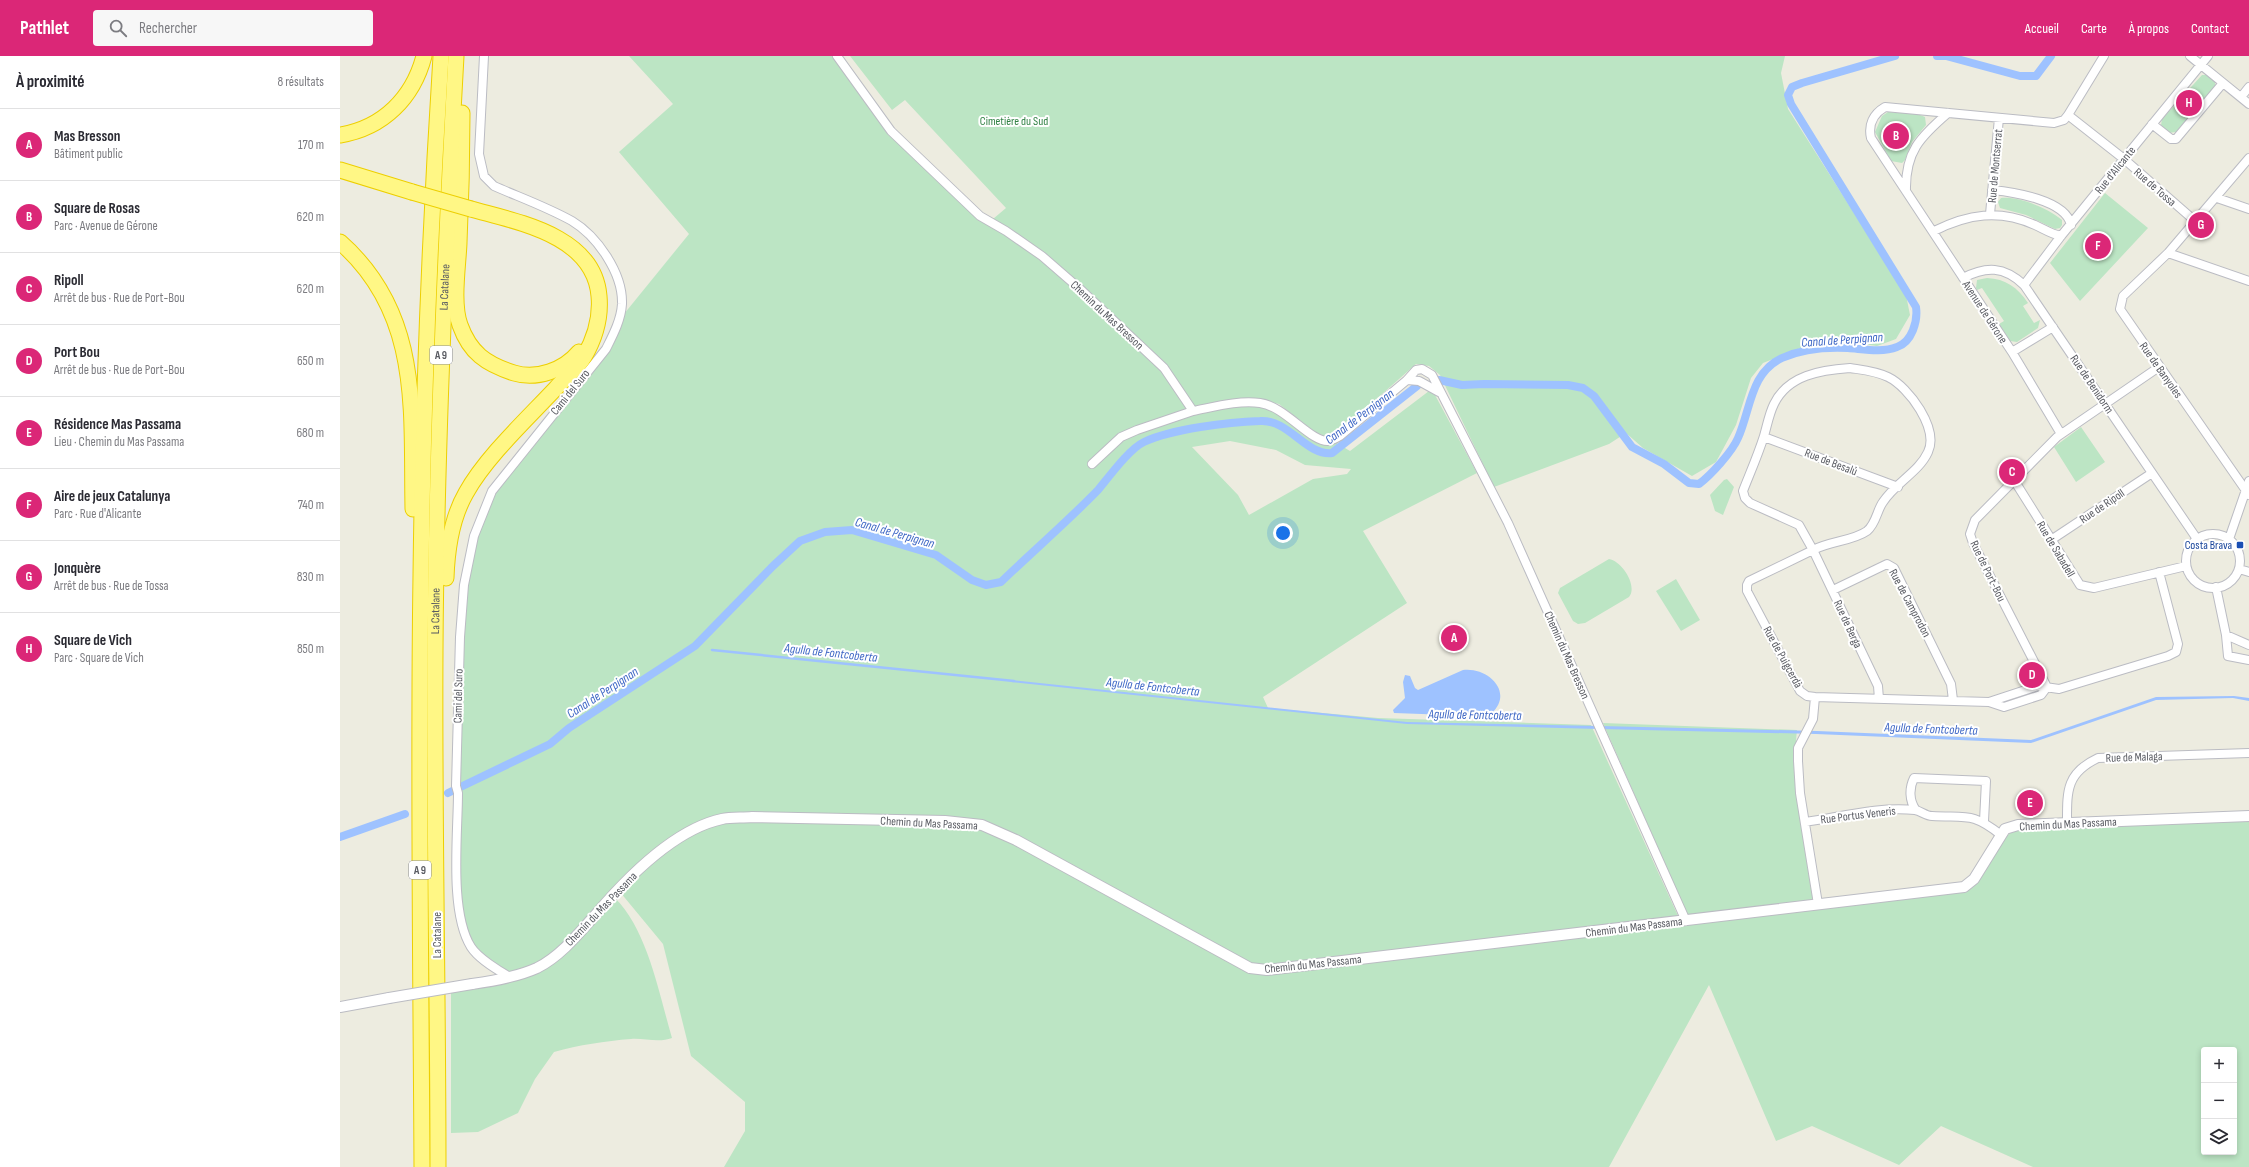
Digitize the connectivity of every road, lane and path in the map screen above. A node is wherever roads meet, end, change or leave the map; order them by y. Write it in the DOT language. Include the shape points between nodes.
graph roads {
  1 [pos="424,56"];
  2 [pos="441,56"];
  3 [pos="456,56"];
  4 [pos="465,56"];
  5 [pos="484,56"];
  6 [pos="837,56"];
  7 [pos="2104,56"];
  8 [pos="2190,56"];
  9 [pos="2208,56"];
  10 [pos="2201,64"];
  11 [pos="2223,83"];
  12 [pos="2249,87"];
  13 [pos="2241,97"];
  14 [pos="2249,104"];
  15 [pos="1948,113"];
  16 [pos="2068,115"];
  17 [pos="1999,118"];
  18 [pos="2152,124"];
  19 [pos="340,135"];
  20 [pos="2249,158"];
  21 [pos="2124,159"];
  22 [pos="340,170"];
  23 [pos="1992,190"];
  24 [pos="1906,191"];
  25 [pos="2217,198"];
  26 [pos="2249,209"];
  27 [pos="1990,214"];
  28 [pos="2195,221"];
  29 [pos="2071,225"];
  30 [pos="1934,231"];
  31 [pos="2061,236"];
  32 [pos="340,242"];
  33 [pos="2168,253"];
  34 [pos="1963,278"];
  35 [pos="2249,281"];
  36 [pos="2024,285"];
  37 [pos="2053,327"];
  38 [pos="593,337"];
  39 [pos="2012,352"];
  40 [pos="2159,367"];
  41 [pos="1407,380"];
  42 [pos="1442,393"];
  43 [pos="2105,404"];
  44 [pos="1193,411"];
  45 [pos="2062,434"];
  46 [pos="1764,437"];
  47 [pos="1092,464"];
  48 [pos="2152,472"];
  49 [pos="2014,480"];
  50 [pos="2249,481"];
  51 [pos="1898,487"];
  52 [pos="2247,494"];
  53 [pos="2198,539"];
  54 [pos="2229,539"];
  55 [pos="2051,540"];
  56 [pos="1813,550"];
  57 [pos="2186,566"];
  58 [pos="2239,569"];
  59 [pos="2159,572"];
  60 [pos="2249,572"];
  61 [pos="421,573"];
  62 [pos="2216,587"];
  63 [pos="1833,590"];
  64 [pos="2226,635"];
  65 [pos="2249,646"];
  66 [pos="435,654"];
  67 [pos="2249,660"];
  68 [pos="2047,687"];
  69 [pos="1815,697"];
  70 [pos="1879,699"];
  71 [pos="1953,700"];
  72 [pos="2249,753"];
  73 [pos="1916,810"];
  74 [pos="2249,816"];
  75 [pos="1984,821"];
  76 [pos="1805,822"];
  77 [pos="2067,823"];
  78 [pos="2001,835"];
  79 [pos="1818,904"];
  80 [pos="1686,921"];
  81 [pos="510,977"];
  82 [pos="340,1007"];
  83 [pos="422,1167"];
  84 [pos="438,1167"];
  1 -- 19 [label="highway" via="407,93 394,109 378,123"];
  2 -- 61 [label="highway, La Catalane / A 9" via="429,271"];
  3 -- 66 [label="highway, La Catalane / A 9" via="438,429"];
  4 -- 38 [label="highway" via="457,297 460,324 469,344 477,355 494,367 519,374 538,375 555,370 574,358"];
  5 -- 81 [label="street, Cami del Suro" via="479,154 484,176 494,186 572,221 595,240 614,268 622,303 617,327 606,349 492,491 474,536 464,585 460,637 457,789 457,890 460,920 472,948 496,969"];
  6 -- 44 [label="street, Chemin du Mas Bresson" via="891,131 980,216 1006,230 1042,256 1080,289 1164,368"];
  7 -- 16 [label="street"];
  8 -- 10 [label="street"];
  9 -- 10 [label="street, Rue d'Alicante"];
  10 -- 11 [label="street"];
  10 -- 18 [label="street, Rue d'Alicante"];
  11 -- 13 [label="street"];
  11 -- 18 [label="street" via="2176,139 2171,140"];
  12 -- 13 [label="street"];
  13 -- 14 [label="street"];
  15 -- 17 [label="street, Avenue de Gérone"];
  15 -- 24 [label="street" via="1925,134 1912,152 1906,170"];
  15 -- 24 [label="street, Avenue de Gérone" via="1884,107 1878,111 1870,125 1871,138"];
  16 -- 17 [label="street, Avenue de Gérone" via="2064,120 2054,123"];
  16 -- 21 [label="street, Rue de Tossa"];
  17 -- 23 [label="street, Rue de Montserrat"];
  18 -- 21 [label="street, Rue d'Alicante"];
  20 -- 25 [label="street"];
  21 -- 28 [label="street, Rue de Tossa"];
  21 -- 29 [label="street, Rue d'Alicante"];
  22 -- 38 [label="highway, bridge" via="471,208 550,235 568,244 581,256 599,289 599,318"];
  23 -- 27 [label="street, Rue de Montserrat"];
  23 -- 29 [label="street" via="2028,196 2046,203 2065,213"];
  24 -- 30 [label="street, Avenue de Gérone"];
  25 -- 26 [label="street"];
  25 -- 28 [label="street"];
  27 -- 30 [label="street" via="1964,218"];
  27 -- 31 [label="street" via="2009,216"];
  28 -- 33 [label="street, Rue de Banyoles"];
  29 -- 31 [label="street, Rue d'Alicante"];
  30 -- 34 [label="street, Avenue de Gérone"];
  31 -- 36 [label="street, Rue d'Alicante"];
  32 -- 61 [label="highway" via="362,264 385,298 402,341 410,388 413,544"];
  33 -- 35 [label="street"];
  33 -- 40 [label="street, Rue de Banyoles" via="2123,296 2120,302 2124,317"];
  34 -- 36 [label="street, Rue de Benidorm" via="1978,270 1992,269 2006,272"];
  34 -- 39 [label="street, Avenue de Gérone"];
  36 -- 37 [label="street, Rue de Benidorm"];
  37 -- 39 [label="street"];
  37 -- 43 [label="street, Rue de Benidorm"];
  38 -- 66 [label="highway" via="584,358 501,448 466,494 451,534 446,561 444,625"];
  39 -- 45 [label="street, Avenue de Gérone"];
  40 -- 43 [label="street, Rue de Port-Bou"];
  40 -- 52 [label="street, Rue de Banyoles"];
  41 -- 42 [label="street" via="1419,381"];
  41 -- 42 [label="street, Chemin du Mas Bresson" via="1416,370 1428,371"];
  41 -- 44 [label="street, Chemin du Mas Bresson" via="1340,436 1329,441 1319,439 1277,407 1260,403 1224,404"];
  42 -- 80 [label="street, Chemin du Mas Bresson" via="1508,523"];
  43 -- 45 [label="street, Rue de Port-Bou"];
  43 -- 48 [label="street, Rue de Benidorm"];
  44 -- 47 [label="street" via="1121,437"];
  45 -- 49 [label="street, Rue de Port-Bou"];
  46 -- 51 [label="street, Rue de Besalú"];
  46 -- 51 [label="street, Rue de Berga" via="1773,405 1788,386 1805,376 1827,370 1850,368 1874,371 1889,377 1905,389 1914,399 1930,433 1931,444 1925,459"];
  46 -- 56 [label="street, Rue de Berga" via="1743,490 1745,498 1750,503 1799,525"];
  48 -- 53 [label="street, Rue de Benidorm"];
  48 -- 55 [label="street, Rue de Ripoll"];
  49 -- 55 [label="street, Rue de Sabadell"];
  49 -- 68 [label="street, Rue de Port-Bou" via="1975,520 1970,534"];
  50 -- 52 [label="street"];
  51 -- 56 [label="street, Rue de Berga" via="1884,501 1868,530"];
  52 -- 54 [label="street"];
  53 -- 54 [label="street" via="2213,534"];
  53 -- 57 [label="street" via="2188,552"];
  54 -- 58 [label="street" via="2239,552"];
  55 -- 59 [label="street, Rue de Sabadell" via="2076,581 2085,588"];
  56 -- 63 [label="street, Rue de Berga"];
  56 -- 69 [label="street, Rue de Puigcerdà" via="1749,581 1747,591 1800,691 1806,696"];
  57 -- 59 [label="street, Rue de Sabadell"];
  57 -- 62 [label="street" via="2196,581"];
  58 -- 60 [label="street"];
  58 -- 62 [label="street" via="2231,581"];
  59 -- 68 [label="street" via="2178,644 2176,652 2059,689"];
  61 -- 83 [label="highway, La Catalane / A 9" via="419,756"];
  62 -- 64 [label="street"];
  63 -- 70 [label="street, Rue de Berga" via="1878,686"];
  63 -- 71 [label="street, Rue de Camprodon" via="1887,564 1894,568 1951,684"];
  64 -- 65 [label="street"];
  64 -- 67 [label="street" via="2228,656"];
  66 -- 84 [label="highway, La Catalane / A 9"];
  68 -- 71 [label="street, Rue de Puigcerdà" via="2041,695 2004,707 1989,702"];
  69 -- 70 [label="street, Rue de Puigcerdà"];
  69 -- 76 [label="street" via="1813,719 1798,748"];
  70 -- 71 [label="street, Rue de Puigcerdà"];
  72 -- 77 [label="street, Rue de Malaga" via="2098,758 2077,772 2069,785"];
  73 -- 75 [label="street, Rue Portus Veneris" via="1930,816 1967,816"];
  73 -- 75 [label="street" via="1912,805 1911,794 1914,778 1986,781"];
  73 -- 76 [label="street, Rue Portus Veneris" via="1888,810"];
  74 -- 77 [label="street, Chemin du Mas Passama"];
  75 -- 78 [label="street, Rue Portus Veneris"];
  76 -- 79 [label="street"];
  77 -- 78 [label="street, Chemin du Mas Passama" via="2018,825 2005,829"];
  78 -- 79 [label="street, Chemin du Mas Passama" via="1974,879 1964,887"];
  79 -- 80 [label="street, Chemin du Mas Passama"];
  80 -- 81 [label="street, Chemin du Mas Passama" via="1267,970 1250,968 1016,840 982,825 945,821 752,817 722,819 699,827 658,852 617,889 571,943 538,967"];
  81 -- 82 [label="street, Chemin du Mas Passama, bridge"];
}
